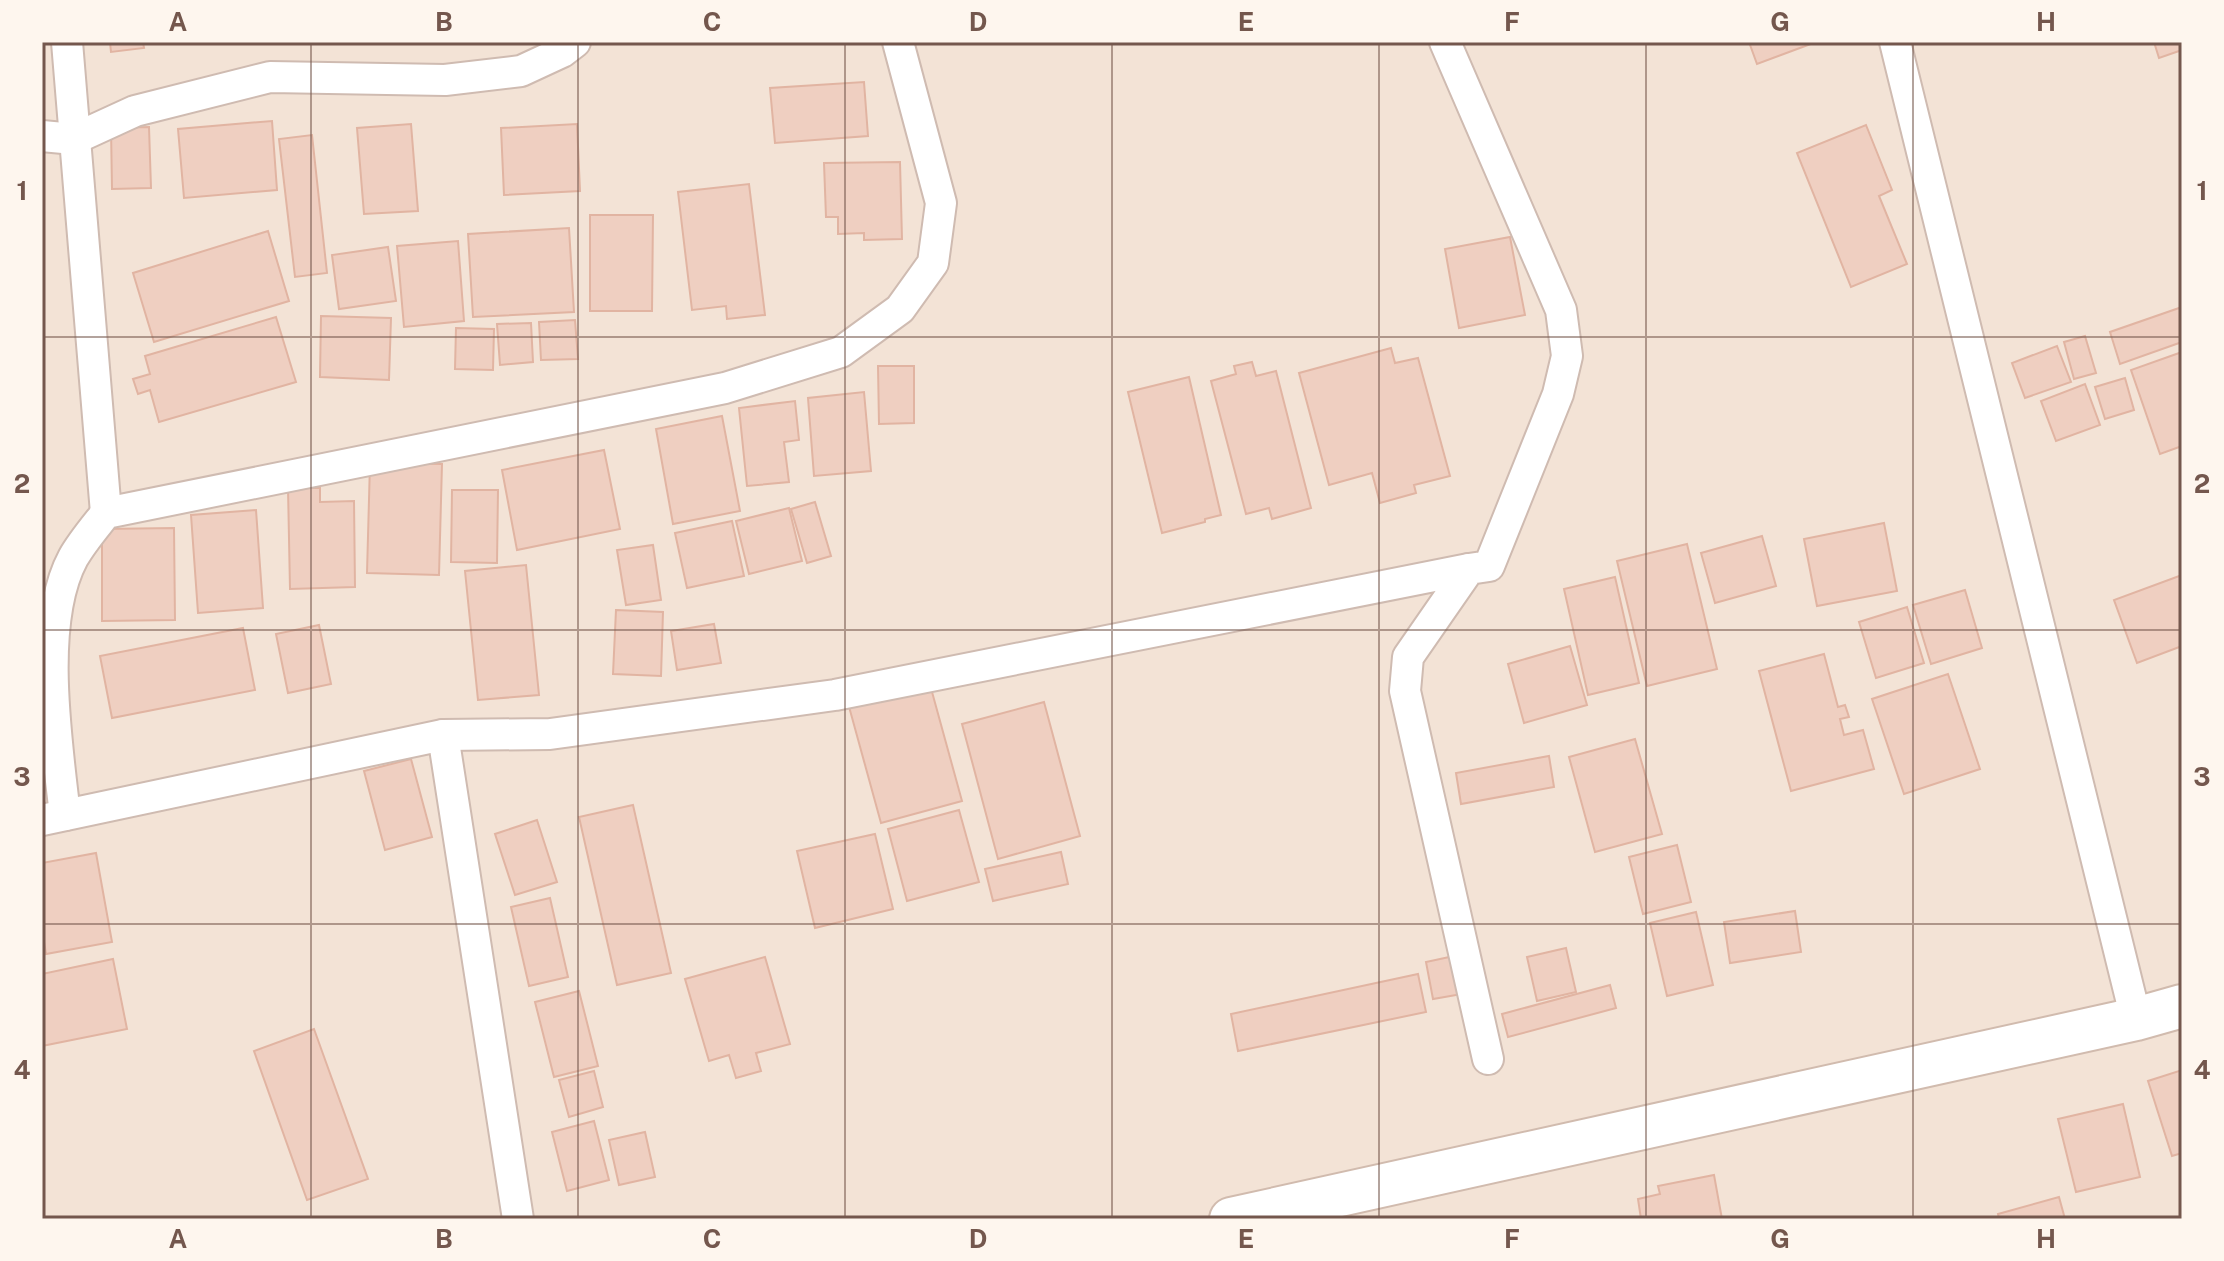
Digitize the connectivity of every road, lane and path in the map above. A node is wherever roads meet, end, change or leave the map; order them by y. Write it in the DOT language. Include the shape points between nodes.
graph roads {
  1 [pos="67,42"];
  2 [pos="575,42"];
  3 [pos="898,42"];
  4 [pos="1445,42"];
  5 [pos="1895,42"];
  6 [pos="42,136"];
  7 [pos="74,139"];
  8 [pos="106,513"];
  9 [pos="1469,569"];
  10 [pos="443,735"];
  11 [pos="53,818"];
  12 [pos="2182,1006"];
  13 [pos="2136,1019"];
  14 [pos="1488,1059"];
  15 [pos="518,1219"];
  16 [pos="1231,1219"];
  1 -- 7 [label="street"];
  2 -- 7 [label="street" via="521,71 445,80 270,77 135,111"];
  3 -- 8 [label="street" via="941,203 933,263 900,309 841,352 725,388"];
  4 -- 9 [label="street" via="1561,310 1567,356 1558,394 1489,566"];
  5 -- 13 [label="street"];
  6 -- 7 [label="street"];
  7 -- 8 [label="street"];
  8 -- 11 [label="street" via="72,559 57,610"];
  9 -- 10 [label="street" via="835,695 550,734"];
  9 -- 14 [label="street" via="1408,657 1405,691"];
  10 -- 11 [label="street"];
  10 -- 15 [label="street"];
  12 -- 13 [label="main road"];
  13 -- 16 [label="main road"];
}
